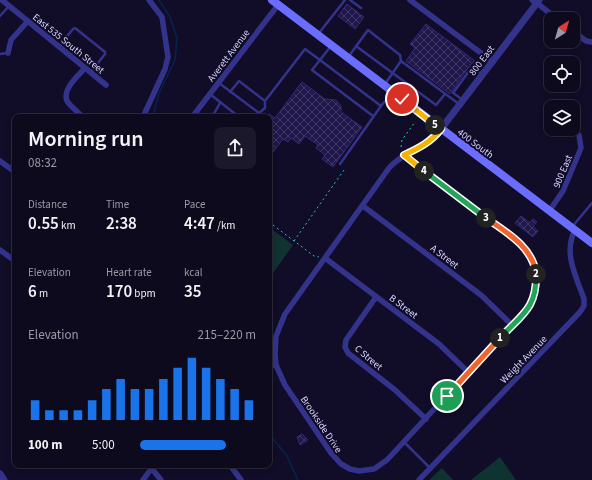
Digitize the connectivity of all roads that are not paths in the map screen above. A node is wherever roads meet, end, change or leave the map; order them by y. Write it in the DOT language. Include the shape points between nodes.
graph roads {
  1 [pos="2,0"];
  2 [pos="149,0"];
  3 [pos="345,0"];
  4 [pos="350,0"];
  5 [pos="410,0"];
  6 [pos="537,1"];
  7 [pos="275,2"];
  8 [pos="9,6"];
  9 [pos="361,8"];
  10 [pos="549,12"];
  11 [pos="0,16"];
  12 [pos="28,21"];
  13 [pos="318,35"];
  14 [pos="580,36"];
  15 [pos="592,42"];
  16 [pos="331,45"];
  17 [pos="59,46"];
  18 [pos="356,46"];
  19 [pos="8,53"];
  20 [pos="0,54"];
  21 [pos="348,58"];
  22 [pos="320,60"];
  23 [pos="401,61"];
  24 [pos="493,62"];
  25 [pos="85,68"];
  26 [pos="91,72"];
  27 [pos="392,73"];
  28 [pos="483,75"];
  29 [pos="218,82"];
  30 [pos="106,85"];
  31 [pos="384,86"];
  32 [pos="230,92"];
  33 [pos="392,92"];
  34 [pos="210,94"];
  35 [pos="445,94"];
  36 [pos="265,101"];
  37 [pos="461,102"];
  38 [pos="220,103"];
  39 [pos="381,106"];
  40 [pos="80,114"];
  41 [pos="144,114"];
  42 [pos="195,114"];
  43 [pos="214,114"];
  44 [pos="235,114"];
  45 [pos="373,116"];
  46 [pos="441,129"];
  47 [pos="579,136"];
  48 [pos="404,155"];
  49 [pos="0,161"];
  50 [pos="340,164"];
  51 [pos="12,170"];
  52 [pos="592,203"];
  53 [pos="363,206"];
  54 [pos="550,210"];
  55 [pos="573,229"];
  56 [pos="592,243"];
  57 [pos="0,250"];
  58 [pos="322,257"];
  59 [pos="12,259"];
  60 [pos="376,297"];
  61 [pos="512,325"];
  62 [pos="276,364"];
  63 [pos="272,365"];
  64 [pos="469,372"];
  65 [pos="426,419"];
  66 [pos="404,442"];
  67 [pos="151,468"];
  68 [pos="153,468"];
  69 [pos="232,468"];
  70 [pos="431,468"];
  71 [pos="0,474"];
  72 [pos="4,480"];
  73 [pos="143,480"];
  74 [pos="161,480"];
  75 [pos="241,480"];
  76 [pos="419,480"];
  1 -- 8 [label="street, East 535 South Street"];
  2 -- 41 [label="street" via="162,17 168,57 165,70"];
  3 -- 13 [label="lane"];
  4 -- 9 [label="lane"];
  5 -- 24 [label="street"];
  6 -- 10 [label="street"];
  6 -- 24 [label="street, 800 East"];
  7 -- 13 [label="main road, 400 South"];
  7 -- 29 [label="street, Averett Avenue"];
  8 -- 11 [label="lane"];
  8 -- 12 [label="street, East 535 South Street"];
  12 -- 17 [label="street, East 535 South Street"];
  12 -- 19 [label="street" via="11,40"];
  13 -- 16 [label="main road, 400 South"];
  14 -- 15 [label="street"];
  16 -- 21 [label="main road, 400 South"];
  16 -- 22 [label="lane"];
  17 -- 25 [label="street, East 535 South Street"];
  17 -- 26 [label="lane" via="75,28 105,52"];
  18 -- 21 [label="lane"];
  18 -- 23 [label="lane" via="368,30 400,55"];
  18 -- 27 [label="lane"];
  19 -- 20 [label="lane"];
  21 -- 31 [label="main road, 400 South"];
  22 -- 36 [label="lane" via="305,49"];
  22 -- 39 [label="lane"];
  22 -- 45 [label="lane" via="312,70"];
  23 -- 27 [label="lane"];
  23 -- 35 [label="lane"];
  24 -- 28 [label="street, 800 East"];
  25 -- 26 [label="street, East 535 South Street"];
  25 -- 40 [label="street" via="69,87 67,94 67,101"];
  26 -- 30 [label="street, East 535 South Street"];
  27 -- 31 [label="lane"];
  27 -- 35 [label="lane" via="436,105"];
  28 -- 37 [label="street, 800 East"];
  28 -- 37 [label="lane" via="472,67 453,93"];
  29 -- 32 [label="lane"];
  29 -- 34 [label="street, Averett Avenue"];
  31 -- 33 [label="main road, 400 South"];
  32 -- 36 [label="lane" via="239,81"];
  32 -- 36 [label="lane" via="259,113 265,108"];
  33 -- 39 [label="lane"];
  33 -- 46 [label="main road, 400 South"];
  34 -- 38 [label="lane"];
  34 -- 42 [label="street, Averett Avenue"];
  35 -- 37 [label="lane"];
  37 -- 46 [label="street, 800 East"];
  38 -- 43 [label="lane"];
  38 -- 44 [label="lane"];
  39 -- 45 [label="lane"];
  45 -- 50 [label="lane" via="373,120"];
  46 -- 48 [label="street, Brookside Drive" via="434,138"];
  46 -- 54 [label="main road, 400 South"];
  47 -- 54 [label="street, 900 East" via="581,148 563,191"];
  48 -- 53 [label="street, Brookside Drive" via="389,168"];
  48 -- 61 [label="street, Brookside Drive" via="518,242 532,259 537,275 535,296 524,314"];
  49 -- 51 [label="street"];
  52 -- 55 [label="lane"];
  53 -- 58 [label="street, Brookside Drive"];
  53 -- 61 [label="street, A Street" via="481,295"];
  54 -- 55 [label="main road, 400 South"];
  55 -- 56 [label="main road, 400 South"];
  55 -- 70 [label="street, Weight Avenue" via="570,256 584,306"];
  57 -- 59 [label="street"];
  58 -- 60 [label="street, B Street"];
  58 -- 62 [label="street, Brookside Drive" via="282,319 276,336"];
  60 -- 64 [label="street, B Street" via="439,344"];
  60 -- 65 [label="street, C Street" via="349,334 345,347 348,353 395,390"];
  61 -- 64 [label="street, Brookside Drive"];
  62 -- 63 [label="street"];
  62 -- 66 [label="street, Brookside Drive" via="285,385 334,458 341,464 359,471 374,468"];
  64 -- 65 [label="street, Brookside Drive"];
  65 -- 66 [label="street, Brookside Drive"];
  66 -- 70 [label="lane"];
  67 -- 73 [label="street"];
  68 -- 74 [label="street"];
  69 -- 75 [label="street"];
  70 -- 76 [label="street, Weight Avenue"];
  71 -- 72 [label="street"];
}
